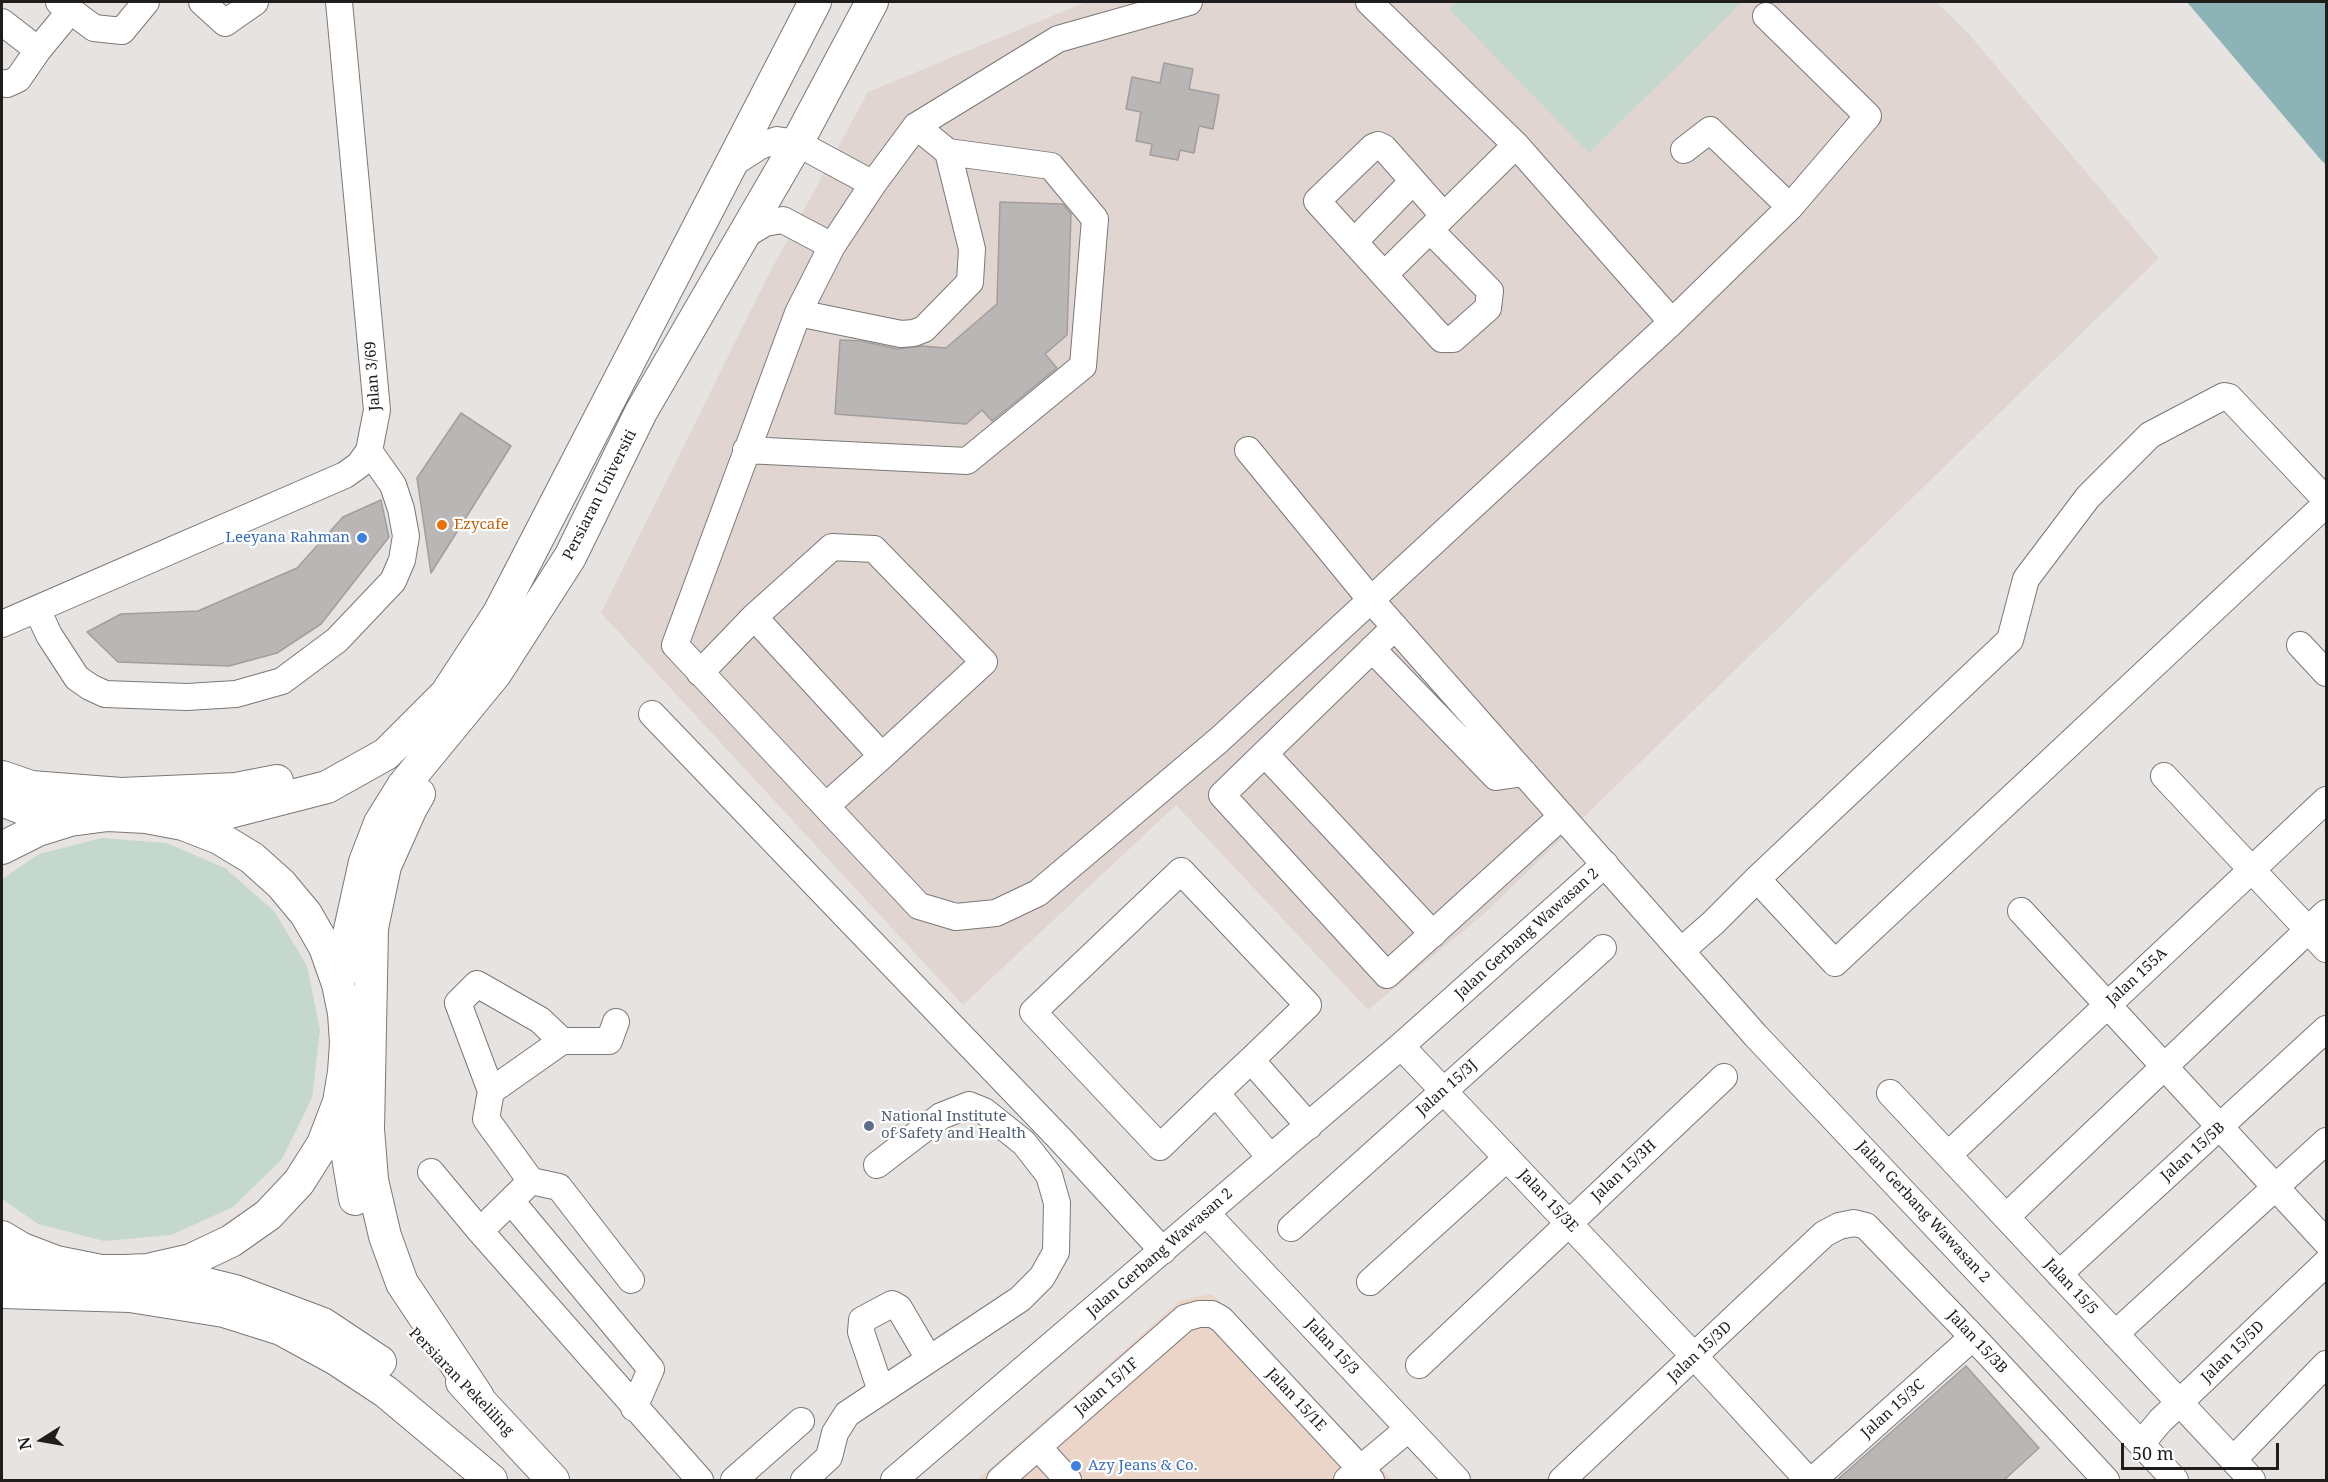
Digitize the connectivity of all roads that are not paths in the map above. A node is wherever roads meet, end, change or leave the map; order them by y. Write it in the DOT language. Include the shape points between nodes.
graph roads {
  1 [pos="146,2"];
  2 [pos="202,2"];
  3 [pos="255,2"];
  4 [pos="339,2"];
  5 [pos="815,2"];
  6 [pos="872,2"];
  7 [pos="1189,2"];
  8 [pos="1369,2"];
  9 [pos="65,6"];
  10 [pos="1766,16"];
  11 [pos="2,22"];
  12 [pos="38,50"];
  13 [pos="2,83"];
  14 [pos="815,108"];
  15 [pos="916,126"];
  16 [pos="797,143"];
  17 [pos="1516,145"];
  18 [pos="1684,150"];
  19 [pos="948,152"];
  20 [pos="826,159"];
  21 [pos="729,166"];
  22 [pos="1413,181"];
  23 [pos="873,184"];
  24 [pos="1790,207"];
  25 [pos="1437,223"];
  26 [pos="742,237"];
  27 [pos="1354,242"];
  28 [pos="832,246"];
  29 [pos="1384,275"];
  30 [pos="798,313"];
  31 [pos="1672,322"];
  32 [pos="746,450"];
  33 [pos="1248,450"];
  34 [pos="369,451"];
  35 [pos="545,527"];
  36 [pos="570,557"];
  37 [pos="1371,600"];
  38 [pos="37,609"];
  39 [pos="754,617"];
  40 [pos="2,624"];
  41 [pos="1395,627"];
  42 [pos="2300,645"];
  43 [pos="1372,650"];
  44 [pos="700,673"];
  45 [pos="2326,673"];
  46 [pos="652,714"];
  47 [pos="1265,753"];
  48 [pos="882,756"];
  49 [pos="1524,773"];
  50 [pos="2164,776"];
  51 [pos="2,777"];
  52 [pos="2,800"];
  53 [pos="2326,800"];
  54 [pos="826,806"];
  55 [pos="1562,816"];
  56 [pos="70,820"];
  57 [pos="183,824"];
  58 [pos="2,848"];
  59 [pos="1605,864"];
  60 [pos="2252,870"];
  61 [pos="1757,879"];
  62 [pos="2021,911"];
  63 [pos="2318,921"];
  64 [pos="1433,934"];
  65 [pos="1603,948"];
  66 [pos="2326,949"];
  67 [pos="1681,951"];
  68 [pos="338,984"];
  69 [pos="2108,1005"];
  70 [pos="616,1022"];
  71 [pos="2326,1029"];
  72 [pos="562,1041"];
  73 [pos="1401,1046"];
  74 [pos="1251,1060"];
  75 [pos="2165,1066"];
  76 [pos="1724,1077"];
  77 [pos="491,1091"];
  78 [pos="1444,1091"];
  79 [pos="1216,1093"];
  80 [pos="1890,1093"];
  81 [pos="339,1101"];
  82 [pos="1309,1126"];
  83 [pos="2220,1126"];
  84 [pos="1061,1140"];
  85 [pos="2326,1141"];
  86 [pos="1948,1155"];
  87 [pos="1270,1156"];
  88 [pos="1507,1158"];
  89 [pos="1037,1159"];
  90 [pos="877,1166"];
  91 [pos="431,1172"];
  92 [pos="531,1180"];
  93 [pos="2276,1187"];
  94 [pos="511,1201"];
  95 [pos="1207,1214"];
  96 [pos="2006,1217"];
  97 [pos="1569,1223"];
  98 [pos="1839,1226"];
  99 [pos="1291,1228"];
  100 [pos="480,1231"];
  101 [pos="2,1237"];
  102 [pos="2326,1242"];
  103 [pos="1163,1251"];
  104 [pos="56,1262"];
  105 [pos="2326,1263"];
  106 [pos="2,1266"];
  107 [pos="147,1269"];
  108 [pos="2059,1274"];
  109 [pos="631,1280"];
  110 [pos="1370,1282"];
  111 [pos="2,1292"];
  112 [pos="1221,1319"];
  113 [pos="2115,1334"];
  114 [pos="1973,1337"];
  115 [pos="1695,1357"];
  116 [pos="929,1359"];
  117 [pos="2326,1364"];
  118 [pos="1419,1365"];
  119 [pos="881,1391"];
  120 [pos="478,1397"];
  121 [pos="2180,1403"];
  122 [pos="634,1408"];
  123 [pos="801,1421"];
  124 [pos="1408,1429"];
  125 [pos="2142,1443"];
  126 [pos="1038,1447"];
  127 [pos="2233,1461"];
  128 [pos="1359,1477"];
  129 [pos="2095,1477"];
  130 [pos="807,1479"];
  131 [pos="491,1480"];
  132 [pos="496,1480"];
  133 [pos="553,1480"];
  134 [pos="700,1480"];
  135 [pos="734,1480"];
  136 [pos="894,1480"];
  137 [pos="1000,1480"];
  138 [pos="1068,1480"];
  139 [pos="1456,1480"];
  140 [pos="1562,1480"];
  141 [pos="1810,1480"];
  142 [pos="2175,1480"];
  143 [pos="2252,1480"];
  1 -- 9 [label="street" via="122,31 94,28"];
  2 -- 3 [label="street" via="225,23"];
  4 -- 34 [label="street, Jalan 3/69" via="377,410"];
  5 -- 21 [label="main road"];
  6 -- 14 [label="main road, Persiaran Universiti"];
  7 -- 15 [label="street" via="1058,39"];
  8 -- 17 [label="street"];
  9 -- 12 [label="street"];
  10 -- 24 [label="street" via="1868,116"];
  11 -- 12 [label="street"];
  12 -- 13 [label="street" via="18,79"];
  14 -- 16 [label="main road, Persiaran Universiti"];
  14 -- 20 [label="street" via="815,132"];
  15 -- 19 [label="street"];
  15 -- 23 [label="street"];
  16 -- 20 [label="street"];
  16 -- 21 [label="street" via="777,140"];
  16 -- 26 [label="main road, Persiaran Universiti"];
  17 -- 25 [label="street"];
  17 -- 31 [label="street"];
  18 -- 24 [label="street" via="1710,130"];
  19 -- 30 [label="street" via="972,249 970,282 924,329 914,333 902,334"];
  19 -- 32 [label="street" via="1051,166 1095,219 1083,366 967,461"];
  20 -- 23 [label="street"];
  21 -- 35 [label="main road"];
  22 -- 25 [label="street"];
  22 -- 27 [label="street"];
  22 -- 27 [label="street" via="1378,145 1317,201"];
  23 -- 28 [label="street"];
  24 -- 31 [label="street"];
  25 -- 29 [label="street"];
  25 -- 29 [label="street" via="1490,291 1488,308 1453,339 1442,339"];
  26 -- 28 [label="street" via="765,223 783,220"];
  26 -- 36 [label="main road, Persiaran Universiti" via="641,412"];
  27 -- 29 [label="street"];
  28 -- 30 [label="street"];
  30 -- 32 [label="street"];
  31 -- 37 [label="street"];
  32 -- 44 [label="street" via="675,645"];
  33 -- 37 [label="street"];
  34 -- 38 [label="street" via="345,475"];
  34 -- 38 [label="street" via="393,485 401,509 406,536 402,560 393,580 337,640 282,681 236,694 187,697 105,693 77,678"];
  35 -- 51 [label="main road" via="445,665 390,724 342,757 284,779 236,789 121,794 31,787"];
  35 -- 57 [label="main road" via="499,613 446,694 386,754 327,787"];
  36 -- 68 [label="main road, Persiaran Universiti" via="495,674 403,786 380,823 365,862"];
  36 -- 120 [label="main road" via="521,663 436,767 411,808 385,866 372,928 368,1129 372,1180 385,1236 402,1283"];
  37 -- 41 [label="street"];
  37 -- 54 [label="street" via="1219,740 1038,893 996,913 956,917 919,906"];
  38 -- 40 [label="street"];
  39 -- 44 [label="street"];
  39 -- 48 [label="street"];
  39 -- 48 [label="street" via="832,547 874,549 984,662"];
  41 -- 43 [label="street"];
  41 -- 49 [label="street"];
  42 -- 45 [label="street"];
  43 -- 47 [label="street"];
  43 -- 49 [label="street" via="1497,777"];
  44 -- 54 [label="street"];
  46 -- 84 [label="street"];
  47 -- 64 [label="street"];
  47 -- 64 [label="street" via="1222,795 1387,975"];
  48 -- 54 [label="street"];
  49 -- 55 [label="street"];
  50 -- 60 [label="street"];
  52 -- 56 [label="main road" via="32,812"];
  53 -- 60 [label="street, Jalan 155A"];
  55 -- 59 [label="street"];
  55 -- 64 [label="street"];
  56 -- 57 [label="main road" via="117,815"];
  56 -- 58 [label="main road"];
  57 -- 68 [label="main road" via="219,838 252,858 281,884 306,914 325,947"];
  59 -- 67 [label="street, Jalan Gerbang Wawasan 2"];
  59 -- 73 [label="street, Jalan Gerbang Wawasan 2"];
  60 -- 63 [label="street"];
  60 -- 69 [label="street, Jalan 155A"];
  61 -- 61 [label="street" via="2010,640 2026,579 2088,497 2150,435 2224,396 2229,397 2326,500 1835,963"];
  61 -- 67 [label="street"];
  62 -- 69 [label="street"];
  63 -- 66 [label="street"];
  63 -- 75 [label="street"];
  65 -- 78 [label="street, Jalan 15/3J"];
  67 -- 125 [label="street, Jalan Gerbang Wawasan 2" via="1756,1036"];
  68 -- 81 [label="main road" via="346,1043"];
  69 -- 75 [label="street"];
  69 -- 86 [label="street, Jalan 155A"];
  70 -- 72 [label="street" via="609,1041"];
  71 -- 83 [label="street, Jalan 15/5B"];
  72 -- 77 [label="street"];
  72 -- 77 [label="street" via="540,1020 477,984 458,1003"];
  73 -- 78 [label="street, Jalan 15/3E"];
  73 -- 82 [label="street, Jalan Gerbang Wawasan 2"];
  74 -- 79 [label="street"];
  74 -- 79 [label="street" via="1308,1005 1181,871 1033,1012 1160,1147"];
  74 -- 82 [label="street"];
  75 -- 83 [label="street"];
  75 -- 96 [label="street"];
  76 -- 97 [label="street, Jalan 15/3H"];
  77 -- 92 [label="street" via="486,1119"];
  78 -- 88 [label="street, Jalan 15/3E"];
  78 -- 99 [label="street, Jalan 15/3J"];
  79 -- 87 [label="street"];
  80 -- 86 [label="street, Jalan 15/5"];
  81 -- 107 [label="main road" via="323,1144 305,1173 268,1215 231,1241 190,1260"];
  81 -- 120 [label="main road, Persiaran Pekeliling" via="354,1197 371,1263 416,1338"];
  82 -- 87 [label="street, Jalan Gerbang Wawasan 2"];
  83 -- 93 [label="street"];
  83 -- 108 [label="street, Jalan 15/5B"];
  84 -- 89 [label="street"];
  84 -- 103 [label="street"];
  85 -- 93 [label="street"];
  86 -- 96 [label="street, Jalan 15/5"];
  87 -- 95 [label="street, Jalan Gerbang Wawasan 2"];
  88 -- 97 [label="street, Jalan 15/3E"];
  88 -- 110 [label="street"];
  89 -- 90 [label="street" via="1024,1143 984,1111 969,1105 941,1116"];
  89 -- 116 [label="street" via="1049,1175 1057,1203 1056,1252 1042,1277 1020,1299"];
  91 -- 100 [label="street"];
  92 -- 94 [label="street"];
  92 -- 109 [label="street" via="559,1187"];
  93 -- 102 [label="street"];
  93 -- 113 [label="street"];
  94 -- 100 [label="street"];
  94 -- 122 [label="street" via="651,1369"];
  95 -- 103 [label="street, Jalan Gerbang Wawasan 2"];
  95 -- 124 [label="street, Jalan 15/3"];
  96 -- 108 [label="street, Jalan 15/5"];
  97 -- 115 [label="street, Jalan 15/3E"];
  97 -- 118 [label="street, Jalan 15/3H"];
  98 -- 114 [label="street, Jalan 15/3B" via="1866,1226"];
  98 -- 115 [label="street, Jalan 15/3D" via="1824,1234"];
  100 -- 122 [label="street"];
  101 -- 104 [label="main road"];
  103 -- 136 [label="street, Jalan Gerbang Wawasan 2"];
  104 -- 106 [label="main road"];
  104 -- 107 [label="main road" via="101,1270"];
  105 -- 121 [label="street, Jalan 15/5D"];
  107 -- 132 [label="main road" via="235,1291 323,1324 397,1373"];
  108 -- 113 [label="street, Jalan 15/5"];
  111 -- 131 [label="main road" via="130,1296 224,1311 281,1329 386,1392"];
  112 -- 126 [label="street, Jalan 15/1F" via="1212,1314 1185,1318"];
  112 -- 128 [label="street, Jalan 15/1E"];
  113 -- 121 [label="street, Jalan 15/5"];
  114 -- 129 [label="street, Jalan 15/3B"];
  114 -- 141 [label="street, Jalan 15/3C"];
  115 -- 140 [label="street, Jalan 15/3D"];
  115 -- 141 [label="street, Jalan 15/3E"];
  116 -- 119 [label="street"];
  116 -- 119 [label="street" via="892,1304 862,1320 861,1332"];
  117 -- 127 [label="street"];
  119 -- 130 [label="street" via="847,1414 835,1433 829,1456"];
  120 -- 133 [label="main road, Persiaran Pekeliling"];
  121 -- 125 [label="street, Jalan 15/5D"];
  121 -- 127 [label="street, Jalan 15/5"];
  122 -- 134 [label="street"];
  123 -- 135 [label="street"];
  124 -- 128 [label="street"];
  124 -- 139 [label="street, Jalan 15/3"];
  125 -- 142 [label="street, Jalan Gerbang Wawasan 2"];
  126 -- 137 [label="street, Jalan 15/1F"];
  126 -- 138 [label="street"];
  127 -- 143 [label="street, Jalan 15/5"];
}
